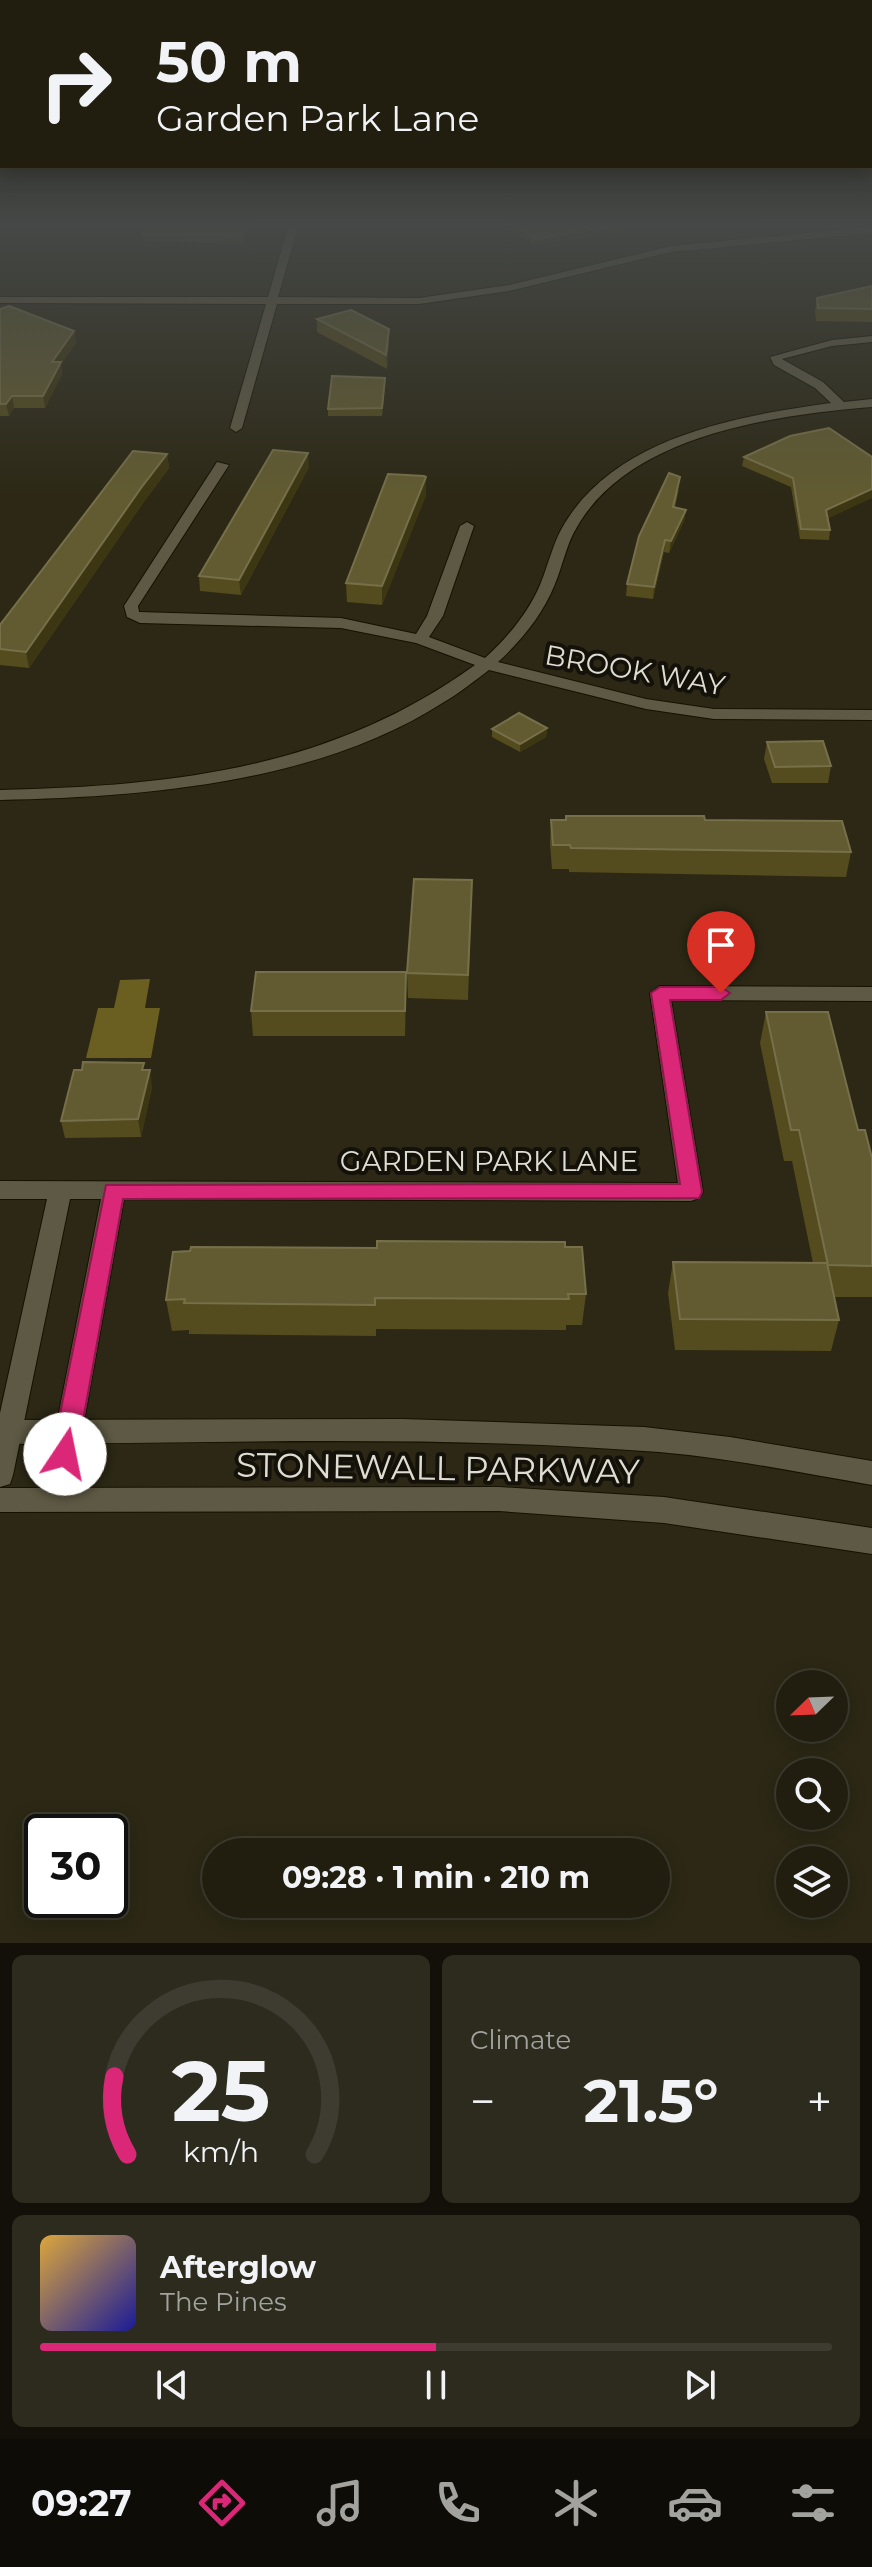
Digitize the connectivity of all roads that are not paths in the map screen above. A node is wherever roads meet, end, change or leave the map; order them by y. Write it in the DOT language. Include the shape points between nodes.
graph roads {
  1 [pos="268,318"];
  2 [pos="872,339"];
  3 [pos="872,403"];
  4 [pos="840,405"];
  5 [pos="236,428"];
  6 [pos="222,465"];
  7 [pos="467,526"];
  8 [pos="420,639"];
  9 [pos="486,665"];
  10 [pos="872,715"];
  11 [pos="0,795"];
  12 [pos="872,994"];
  13 [pos="0,1190"];
  14 [pos="60,1191"];
  15 [pos="114,1191"];
  16 [pos="5,1432"];
  17 [pos="69,1432"];
  18 [pos="872,1473"];
  19 [pos="0,1475"];
  20 [pos="56,1499"];
  21 [pos="0,1500"];
  22 [pos="872,1541"];
  1 -- 5 [label="street"];
  2 -- 4 [label="street" via="776,357"];
  3 -- 4 [label="street"];
  4 -- 9 [label="street" via="734,423 668,447 619,475 575,517 533,613"];
  6 -- 8 [label="street, BROOK WAY" via="131,606 132,614 151,621 316,621"];
  7 -- 8 [label="street" via="435,616"];
  8 -- 9 [label="street, BROOK WAY"];
  9 -- 10 [label="street, BROOK WAY" via="569,688 714,714"];
  9 -- 11 [label="street" via="418,710 261,767 137,790"];
  12 -- 15 [label="street, GARDEN PARK LANE" via="660,993 691,1192"];
  13 -- 14 [label="street, GARDEN PARK LANE"];
  14 -- 15 [label="street, GARDEN PARK LANE"];
  14 -- 16 [label="street"];
  15 -- 17 [label="street"];
  16 -- 17 [label="street, STONEWALL PARKWAY"];
  16 -- 19 [label="street"];
  17 -- 18 [label="street, STONEWALL PARKWAY" via="477,1433 630,1439"];
  17 -- 20 [label="street"];
  20 -- 21 [label="street, STONEWALL PARKWAY"];
  20 -- 22 [label="street, STONEWALL PARKWAY" via="499,1499 664,1510"];
}
